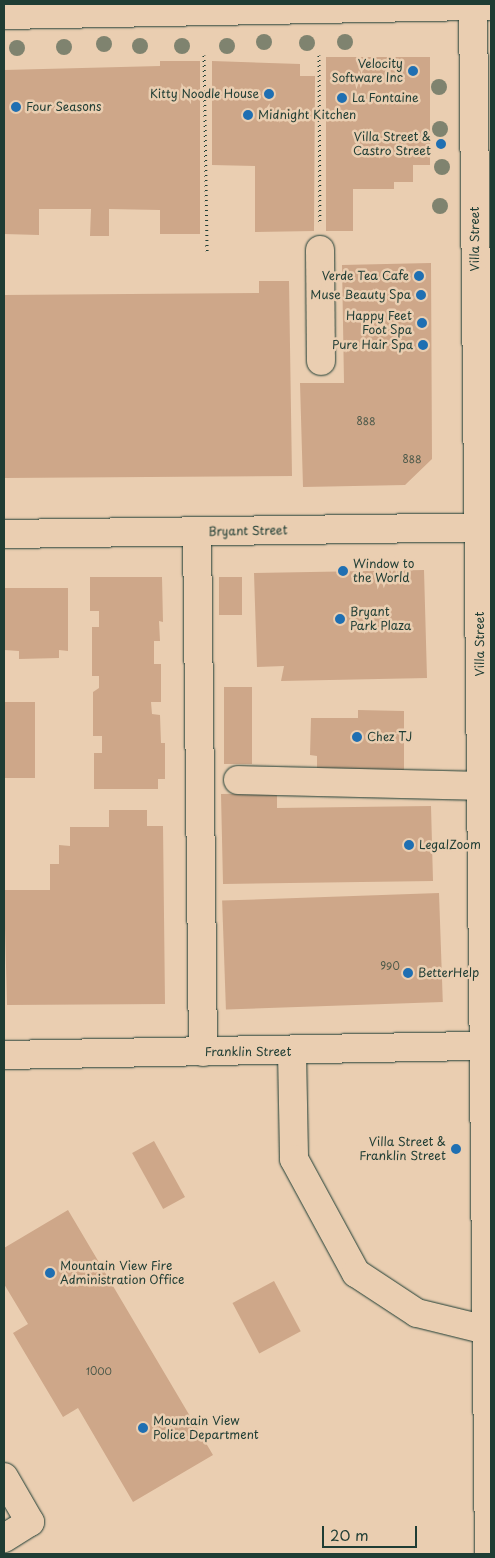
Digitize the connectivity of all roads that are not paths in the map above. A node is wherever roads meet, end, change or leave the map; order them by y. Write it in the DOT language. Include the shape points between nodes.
graph roads {
  1 [pos="479,5"];
  2 [pos="4,15"];
  3 [pos="320,250"];
  4 [pos="321,360"];
  5 [pos="484,527"];
  6 [pos="197,531"];
  7 [pos="4,534"];
  8 [pos="238,780"];
  9 [pos="481,786"];
  10 [pos="487,1047"];
  11 [pos="203,1052"];
  12 [pos="292,1052"];
  13 [pos="4,1055"];
  14 [pos="486,1330"];
  15 [pos="4,1477"];
  16 [pos="4,1538"];
  17 [pos="488,1554"];
  1 -- 2 [label="main road"];
  1 -- 5 [label="main road, Villa Street"];
  3 -- 4 [label="main road"];
  5 -- 6 [label="main road, Bryant Street"];
  5 -- 9 [label="main road, Villa Street"];
  6 -- 7 [label="main road, Bryant Street"];
  6 -- 11 [label="main road"];
  8 -- 9 [label="main road"];
  9 -- 10 [label="main road, Villa Street"];
  10 -- 12 [label="main road, Franklin Street"];
  10 -- 14 [label="main road, Villa Street"];
  11 -- 12 [label="main road, Franklin Street"];
  11 -- 13 [label="main road, Franklin Street"];
  12 -- 14 [label="main road" via="294,1159 356,1273 417,1313"];
  14 -- 17 [label="main road, Villa Street"];
  15 -- 16 [label="main road" via="30,1522"];
}
